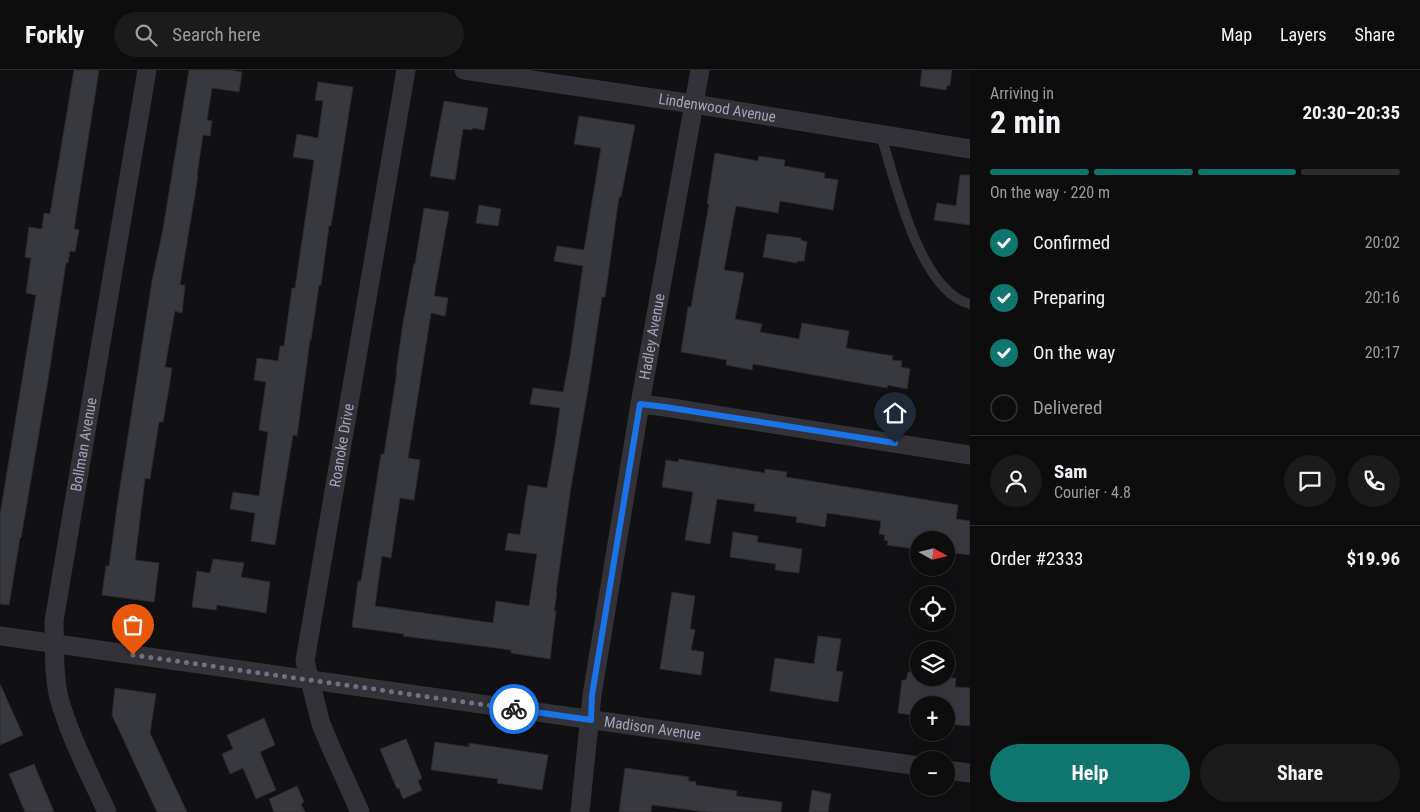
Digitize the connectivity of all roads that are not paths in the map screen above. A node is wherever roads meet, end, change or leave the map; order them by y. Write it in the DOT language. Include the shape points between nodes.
graph roads {
  1 [pos="146,70"];
  2 [pos="406,70"];
  3 [pos="471,70"];
  4 [pos="700,70"];
  5 [pos="694,104"];
  6 [pos="881,135"];
  7 [pos="970,150"];
  8 [pos="970,304"];
  9 [pos="640,404"];
  10 [pos="970,455"];
  11 [pos="0,636"];
  12 [pos="54,644"];
  13 [pos="310,680"];
  14 [pos="591,720"];
  15 [pos="910,765"];
  16 [pos="955,771"];
  17 [pos="970,773"];
  18 [pos="107,812"];
  19 [pos="360,812"];
  20 [pos="580,812"];
  1 -- 12 [label="street, Bollman Avenue" via="54,621"];
  2 -- 13 [label="street, Roanoke Drive" via="305,661"];
  3 -- 5 [label="street, Lindenwood Avenue"];
  4 -- 5 [label="street, Hadley Avenue"];
  5 -- 6 [label="street, Lindenwood Avenue"];
  5 -- 9 [label="street, Hadley Avenue"];
  6 -- 7 [label="street, Lindenwood Avenue"];
  6 -- 8 [label="lane" via="921,253 936,279 952,294"];
  9 -- 10 [label="street"];
  9 -- 14 [label="street, Hadley Avenue" via="592,695"];
  11 -- 12 [label="street, Madison Avenue"];
  12 -- 13 [label="street, Madison Avenue"];
  12 -- 18 [label="street, Bollman Avenue" via="59,697"];
  13 -- 14 [label="street, Madison Avenue"];
  13 -- 19 [label="street, Roanoke Drive" via="321,724"];
  14 -- 15 [label="street, Madison Avenue"];
  14 -- 20 [label="street, Hadley Avenue"];
  16 -- 17 [label="street"];
}
